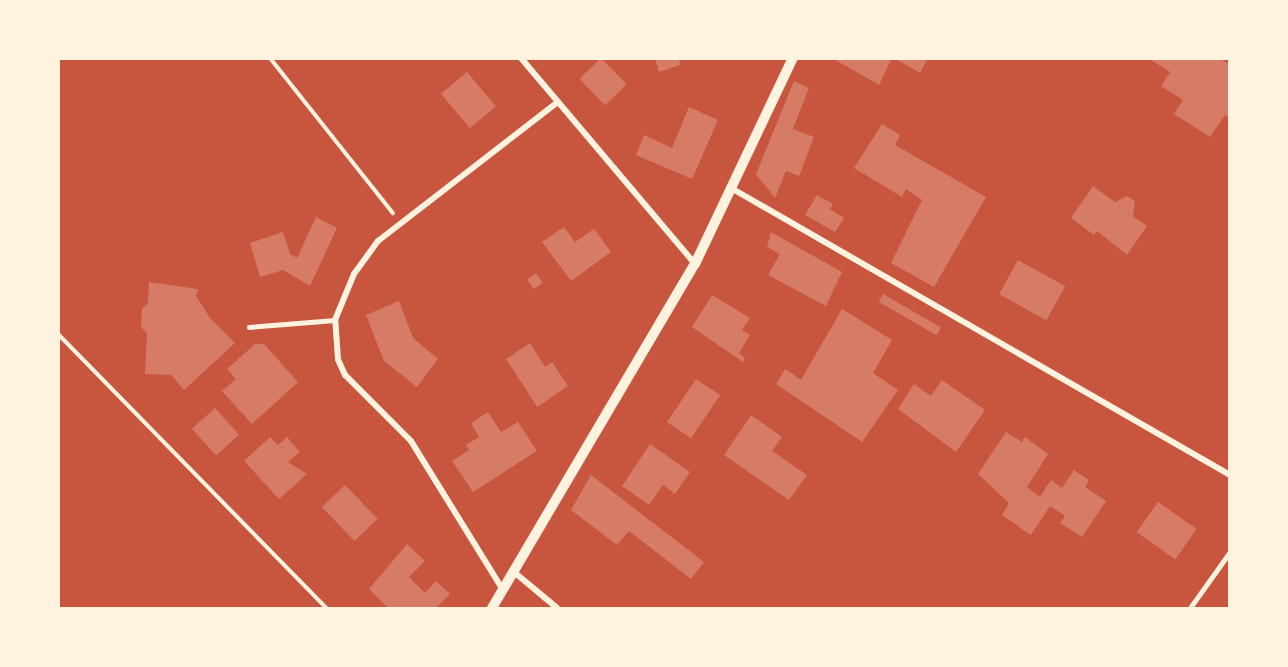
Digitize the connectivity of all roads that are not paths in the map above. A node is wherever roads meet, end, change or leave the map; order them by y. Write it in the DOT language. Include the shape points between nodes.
graph roads {
  1 [pos="521,58"];
  2 [pos="793,58"];
  3 [pos="558,102"];
  4 [pos="731,188"];
  5 [pos="695,264"];
  6 [pos="335,320"];
  7 [pos="249,327"];
  8 [pos="1230,476"];
  9 [pos="1230,552"];
  10 [pos="514,572"];
  11 [pos="503,590"];
  12 [pos="492,609"];
  13 [pos="557,609"];
  14 [pos="1190,609"];
  1 -- 3 [label="street"];
  2 -- 4 [label="street"];
  3 -- 5 [label="street"];
  3 -- 6 [label="street" via="400,222 365,255"];
  4 -- 5 [label="street"];
  4 -- 8 [label="street"];
  5 -- 10 [label="street"];
  6 -- 7 [label="lane"];
  6 -- 11 [label="street" via="338,359 345,375 411,441"];
  9 -- 14 [label="lane"];
  10 -- 11 [label="street"];
  10 -- 13 [label="street"];
  11 -- 12 [label="street"];
}
